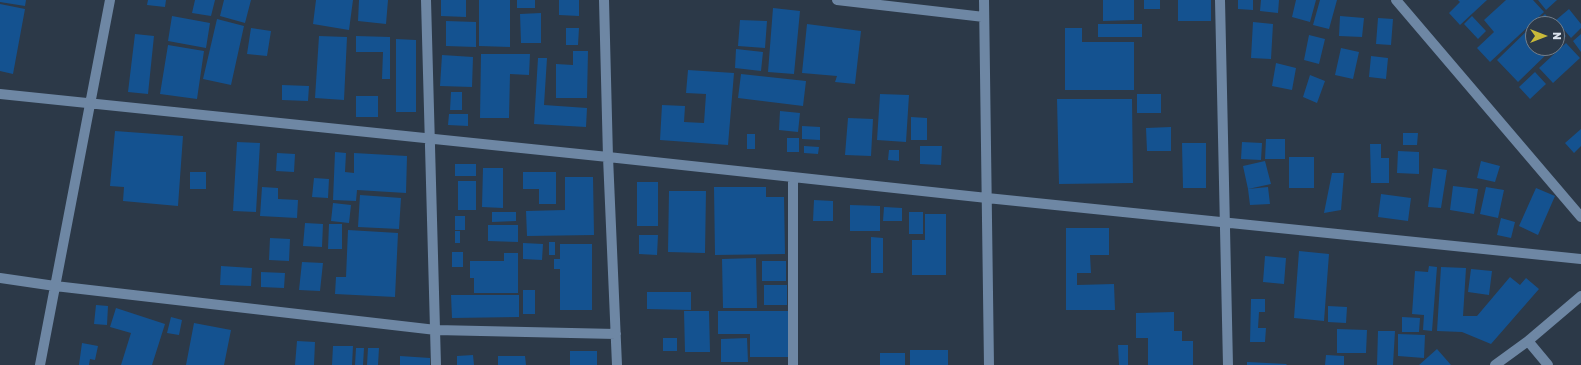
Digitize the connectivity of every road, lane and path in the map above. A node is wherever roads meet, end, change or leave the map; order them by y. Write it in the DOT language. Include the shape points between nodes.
graph roads {
  1 [pos="110,0"];
  2 [pos="426,0"];
  3 [pos="604,0"];
  4 [pos="837,0"];
  5 [pos="984,0"];
  6 [pos="1220,0"];
  7 [pos="1396,0"];
  8 [pos="984,17"];
  9 [pos="0,94"];
  10 [pos="90,104"];
  11 [pos="429,138"];
  12 [pos="608,157"];
  13 [pos="793,176"];
  14 [pos="987,198"];
  15 [pos="1581,217"];
  16 [pos="1225,222"];
  17 [pos="1581,259"];
  18 [pos="0,278"];
  19 [pos="55,286"];
  20 [pos="1581,296"];
  21 [pos="436,330"];
  22 [pos="616,334"];
  23 [pos="1528,341"];
  24 [pos="40,365"];
  25 [pos="436,365"];
  26 [pos="617,365"];
  27 [pos="793,365"];
  28 [pos="989,365"];
  29 [pos="1228,365"];
  30 [pos="1495,365"];
  31 [pos="1548,365"];
  1 -- 10 [label="street"];
  2 -- 11 [label="street"];
  3 -- 12 [label="street"];
  4 -- 8 [label="street"];
  5 -- 8 [label="street"];
  6 -- 16 [label="street"];
  7 -- 15 [label="street"];
  8 -- 14 [label="street"];
  9 -- 10 [label="street"];
  10 -- 11 [label="street"];
  10 -- 19 [label="street"];
  11 -- 12 [label="street"];
  11 -- 21 [label="street"];
  12 -- 13 [label="street"];
  12 -- 22 [label="street"];
  13 -- 14 [label="street"];
  13 -- 27 [label="street"];
  14 -- 16 [label="street"];
  14 -- 28 [label="street"];
  16 -- 17 [label="street"];
  16 -- 29 [label="street"];
  18 -- 19 [label="street"];
  19 -- 21 [label="street"];
  19 -- 24 [label="street"];
  20 -- 23 [label="street"];
  21 -- 22 [label="street"];
  21 -- 25 [label="street"];
  22 -- 26 [label="street"];
  23 -- 30 [label="street"];
  23 -- 31 [label="street"];
}
